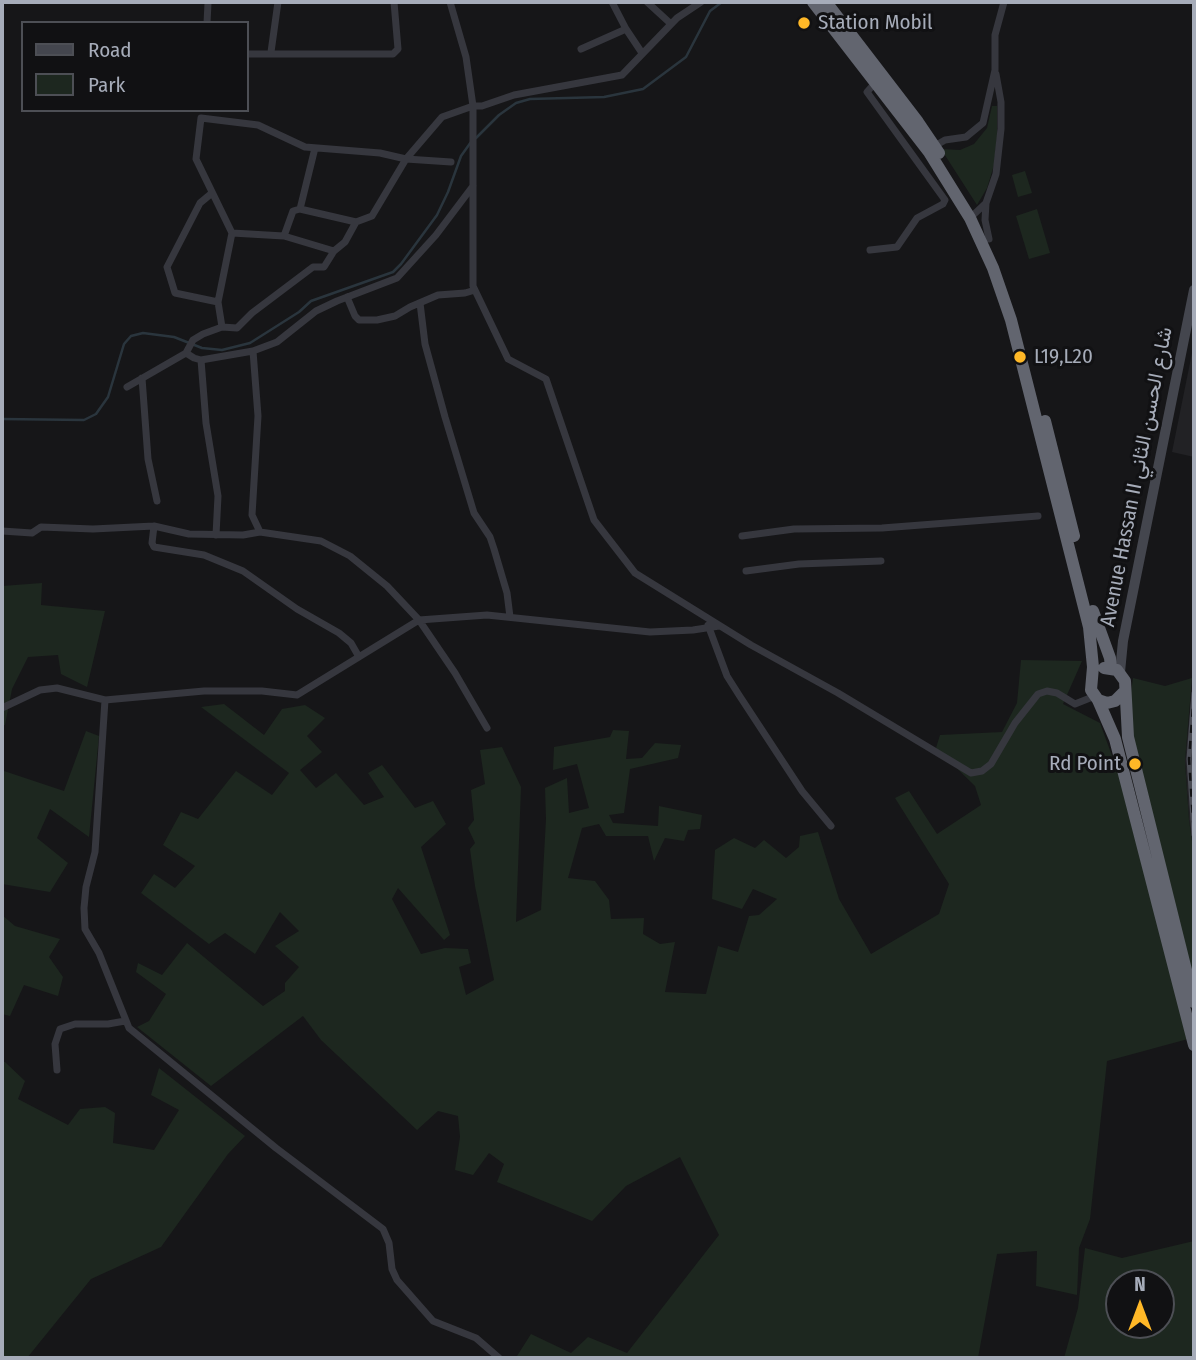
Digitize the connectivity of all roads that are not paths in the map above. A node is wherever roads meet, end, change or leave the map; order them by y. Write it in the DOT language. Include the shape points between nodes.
graph roads {
  1 [pos="278,2"];
  2 [pos="394,2"];
  3 [pos="612,2"];
  4 [pos="647,2"];
  5 [pos="701,2"];
  6 [pos="813,2"];
  7 [pos="825,2"];
  8 [pos="1004,2"];
  9 [pos="208,3"];
  10 [pos="453,3"];
  11 [pos="207,21"];
  12 [pos="671,24"];
  13 [pos="626,29"];
  14 [pos="581,49"];
  15 [pos="271,52"];
  16 [pos="642,53"];
  17 [pos="248,54"];
  18 [pos="995,70"];
  19 [pos="875,83"];
  20 [pos="472,106"];
  21 [pos="918,122"];
  22 [pos="951,139"];
  23 [pos="314,148"];
  24 [pos="932,149"];
  25 [pos="406,159"];
  26 [pos="451,162"];
  27 [pos="933,171"];
  28 [pos="473,186"];
  29 [pos="212,193"];
  30 [pos="300,209"];
  31 [pos="978,211"];
  32 [pos="356,222"];
  33 [pos="232,233"];
  34 [pos="284,236"];
  35 [pos="870,250"];
  36 [pos="334,251"];
  37 [pos="475,290"];
  38 [pos="1194,290"];
  39 [pos="347,297"];
  40 [pos="218,302"];
  41 [pos="420,303"];
  42 [pos="222,327"];
  43 [pos="188,351"];
  44 [pos="253,351"];
  45 [pos="201,360"];
  46 [pos="142,378"];
  47 [pos="127,387"];
  48 [pos="157,500"];
  49 [pos="1038,516"];
  50 [pos="154,526"];
  51 [pos="2,531"];
  52 [pos="260,533"];
  53 [pos="216,535"];
  54 [pos="742,536"];
  55 [pos="881,561"];
  56 [pos="746,571"];
  57 [pos="510,617"];
  58 [pos="708,618"];
  59 [pos="419,620"];
  60 [pos="719,626"];
  61 [pos="708,628"];
  62 [pos="359,657"];
  63 [pos="1115,670"];
  64 [pos="1092,680"];
  65 [pos="1124,692"];
  66 [pos="1096,698"];
  67 [pos="105,700"];
  68 [pos="2,708"];
  69 [pos="487,728"];
  70 [pos="831,826"];
  71 [pos="1194,1002"];
  72 [pos="125,1021"];
  73 [pos="1194,1045"];
  74 [pos="57,1070"];
  75 [pos="499,1358"];
  1 -- 15 [label="street"];
  2 -- 15 [label="street" via="398,49 393,54"];
  3 -- 13 [label="street"];
  4 -- 12 [label="street"];
  5 -- 12 [label="street"];
  6 -- 19 [label="highway"];
  7 -- 21 [label="highway"];
  8 -- 18 [label="street" via="995,35"];
  9 -- 11 [label="street"];
  10 -- 20 [label="street"];
  12 -- 16 [label="street"];
  13 -- 14 [label="street"];
  13 -- 16 [label="street"];
  15 -- 17 [label="street"];
  16 -- 20 [label="street" via="622,75"];
  18 -- 22 [label="street" via="983,123 972,134"];
  18 -- 31 [label="street" via="1001,137 996,174"];
  19 -- 24 [label="highway"];
  19 -- 27 [label="street" via="867,92"];
  20 -- 25 [label="street" via="442,117"];
  20 -- 28 [label="street"];
  21 -- 22 [label="street"];
  21 -- 24 [label="highway"];
  22 -- 24 [label="street"];
  23 -- 25 [label="street"];
  23 -- 29 [label="street" via="258,125 201,118 196,159"];
  23 -- 30 [label="street"];
  24 -- 27 [label="highway"];
  24 -- 31 [label="highway"];
  25 -- 26 [label="street"];
  25 -- 32 [label="street" via="372,216"];
  27 -- 31 [label="highway"];
  27 -- 35 [label="street" via="943,204 917,218 897,247"];
  28 -- 37 [label="street"];
  28 -- 39 [label="street" via="397,278"];
  29 -- 33 [label="street"];
  29 -- 40 [label="street" via="200,203 167,267 175,293"];
  30 -- 32 [label="street"];
  30 -- 34 [label="street" via="293,211"];
  31 -- 63 [label="highway" via="1013,300 1096,624"];
  31 -- 64 [label="highway" via="1011,320 1089,627"];
  32 -- 36 [label="street"];
  33 -- 34 [label="street"];
  33 -- 40 [label="street"];
  34 -- 36 [label="street"];
  36 -- 42 [label="street" via="324,267 313,268 237,328"];
  37 -- 41 [label="street" via="438,295"];
  37 -- 58 [label="street" via="508,359 546,379 594,520 635,573"];
  38 -- 63 [label="street, Avenue Hassan II شارع الحسن الثاني"];
  39 -- 41 [label="street" via="359,320 395,316"];
  39 -- 44 [label="street" via="316,312 277,342"];
  40 -- 42 [label="street"];
  41 -- 57 [label="street" via="425,344 445,417 474,513 494,549"];
  42 -- 43 [label="street" via="193,340"];
  43 -- 45 [label="street"];
  43 -- 46 [label="street"];
  44 -- 45 [label="street"];
  44 -- 52 [label="street" via="258,416 252,516"];
  45 -- 53 [label="street" via="218,496"];
  46 -- 47 [label="street"];
  46 -- 48 [label="street" via="148,459"];
  49 -- 54 [label="street"];
  50 -- 51 [label="street"];
  50 -- 53 [label="street"];
  50 -- 62 [label="street" via="154,547 204,555 243,571 339,633"];
  52 -- 53 [label="street"];
  52 -- 59 [label="street" via="321,541 350,556"];
  55 -- 56 [label="street"];
  57 -- 59 [label="street"];
  57 -- 61 [label="street" via="650,632"];
  58 -- 60 [label="street"];
  58 -- 61 [label="street"];
  59 -- 62 [label="street"];
  59 -- 69 [label="street"];
  60 -- 61 [label="street"];
  60 -- 66 [label="street" via="971,773 995,761 1015,723 1038,694 1057,693 1074,704"];
  61 -- 70 [label="street" via="727,676"];
  62 -- 67 [label="street" via="297,695 204,691"];
  63 -- 64 [label="highway" via="1097,671"];
  63 -- 65 [label="highway" via="1125,681"];
  64 -- 66 [label="highway"];
  65 -- 66 [label="highway" via="1107,703"];
  65 -- 71 [label="highway" via="1128,737"];
  66 -- 73 [label="highway" via="1115,739"];
  67 -- 68 [label="street" via="57,688 40,690"];
  67 -- 72 [label="street" via="95,852 83,908 85,929"];
  72 -- 74 [label="street" via="60,1029 55,1044"];
  72 -- 75 [label="street" via="276,1148 383,1229 397,1280 433,1321 476,1338"];
}
